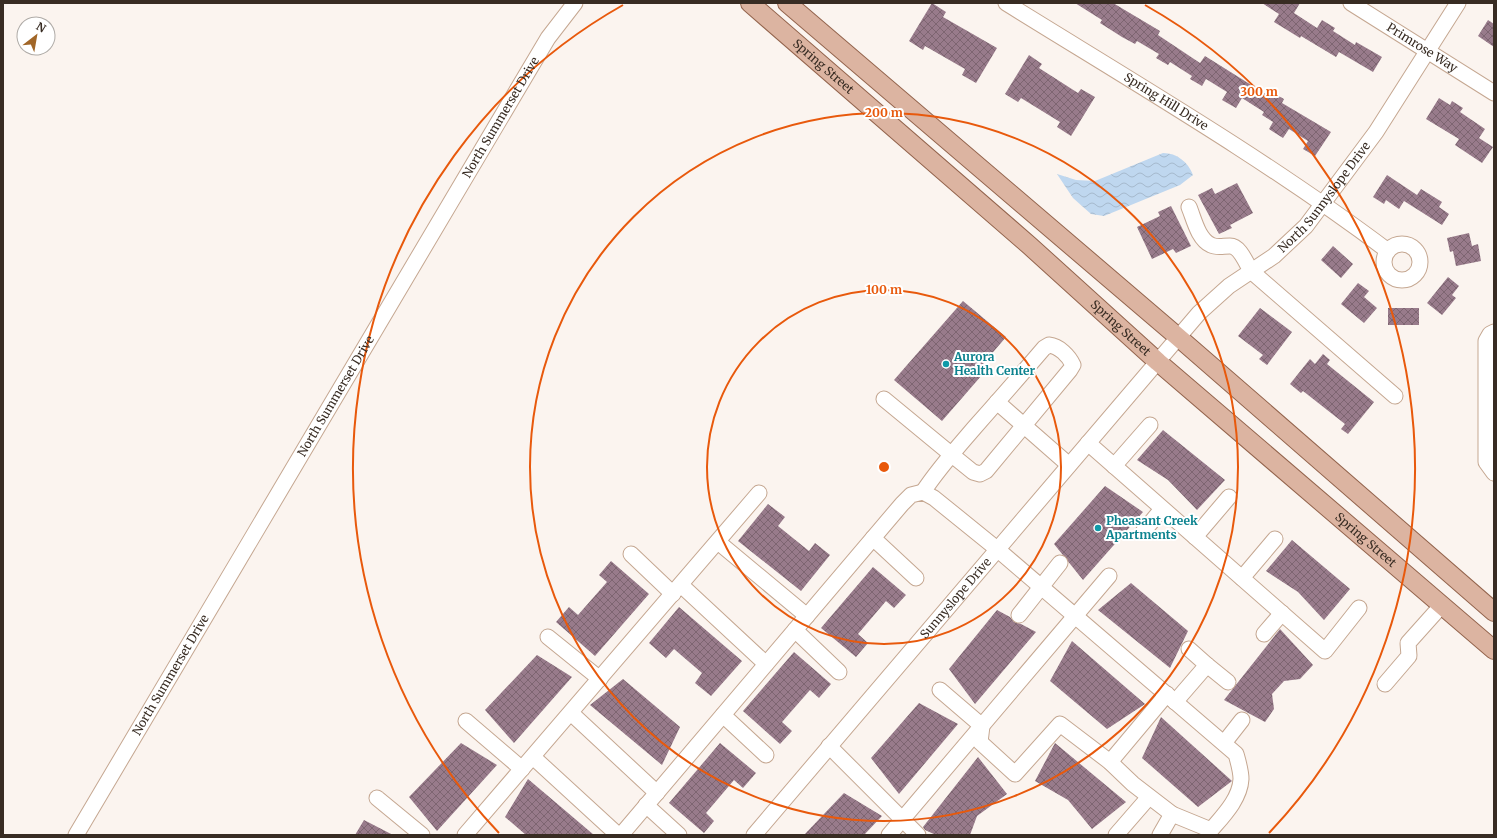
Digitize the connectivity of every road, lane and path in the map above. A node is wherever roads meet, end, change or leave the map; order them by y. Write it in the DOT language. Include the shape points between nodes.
graph roads {
  1 [pos="575,3"];
  2 [pos="750,3"];
  3 [pos="787,3"];
  4 [pos="1006,3"];
  5 [pos="1351,3"];
  6 [pos="1458,3"];
  7 [pos="1428,51"];
  8 [pos="1494,93"];
  9 [pos="1324,204"];
  10 [pos="1189,207"];
  11 [pos="1388,251"];
  12 [pos="1251,271"];
  13 [pos="1494,332"];
  14 [pos="1178,337"];
  15 [pos="1158,362"];
  16 [pos="1395,396"];
  17 [pos="884,399"];
  18 [pos="997,402"];
  19 [pos="1150,425"];
  20 [pos="1024,426"];
  21 [pos="1088,443"];
  22 [pos="952,454"];
  23 [pos="1320,461"];
  24 [pos="1069,465"];
  25 [pos="1114,466"];
  26 [pos="1494,473"];
  27 [pos="1299,483"];
  28 [pos="923,492"];
  29 [pos="759,493"];
  30 [pos="1229,497"];
  31 [pos="1162,509"];
  32 [pos="1143,532"];
  33 [pos="1195,537"];
  34 [pos="873,538"];
  35 [pos="1275,539"];
  36 [pos="718,542"];
  37 [pos="997,549"];
  38 [pos="631,554"];
  39 [pos="1060,563"];
  40 [pos="1109,576"];
  41 [pos="916,578"];
  42 [pos="1242,578"];
  43 [pos="1041,588"];
  44 [pos="677,590"];
  45 [pos="1442,605"];
  46 [pos="1359,608"];
  47 [pos="1494,611"];
  48 [pos="1282,613"];
  49 [pos="1019,615"];
  50 [pos="807,616"];
  51 [pos="1076,616"];
  52 [pos="795,630"];
  53 [pos="1264,634"];
  54 [pos="548,637"];
  55 [pos="1493,646"];
  56 [pos="1189,649"];
  57 [pos="766,664"];
  58 [pos="1207,665"];
  59 [pos="839,672"];
  60 [pos="600,679"];
  61 [pos="1228,682"];
  62 [pos="1385,684"];
  63 [pos="940,690"];
  64 [pos="1171,698"];
  65 [pos="571,713"];
  66 [pos="723,715"];
  67 [pos="1242,720"];
  68 [pos="466,721"];
  69 [pos="982,726"];
  70 [pos="1224,743"];
  71 [pos="829,746"];
  72 [pos="766,755"];
  73 [pos="532,757"];
  74 [pos="1110,762"];
  75 [pos="522,769"];
  76 [pos="657,793"];
  77 [pos="1149,797"];
  78 [pos="377,798"];
  79 [pos="646,805"];
  80 [pos="1172,814"];
  81 [pos="902,820"];
  82 [pos="76,835"];
  83 [pos="422,835"];
  84 [pos="465,835"];
  85 [pos="619,835"];
  86 [pos="679,835"];
  87 [pos="754,835"];
  88 [pos="889,835"];
  89 [pos="918,835"];
  90 [pos="1116,835"];
  91 [pos="1160,835"];
  1 -- 82 [label="street, North Summerset Drive" via="548,38"];
  2 -- 15 [label="main road, Spring Street" via="1030,246"];
  3 -- 14 [label="main road, Spring Street"];
  4 -- 9 [label="street, Spring Hill Drive"];
  5 -- 7 [label="street, Primrose Way"];
  6 -- 7 [label="street, North Sunnyslope Drive"];
  7 -- 8 [label="street, Primrose Way"];
  7 -- 9 [label="street, North Sunnyslope Drive" via="1376,132"];
  9 -- 11 [label="street, Spring Hill Drive"];
  9 -- 12 [label="street, North Sunnyslope Drive" via="1294,239"];
  10 -- 12 [label="street" via="1202,237 1210,245 1232,246 1238,249"];
  12 -- 14 [label="street, North Sunnyslope Drive" via="1208,303"];
  12 -- 16 [label="street"];
  13 -- 26 [label="street" via="1486,341 1486,462"];
  14 -- 15 [label="street, North Sunnyslope Drive"];
  14 -- 23 [label="main road, Spring Street"];
  15 -- 21 [label="street, Sunnyslope Drive"];
  15 -- 27 [label="main road, Spring Street"];
  17 -- 22 [label="street"];
  18 -- 20 [label="street"];
  18 -- 20 [label="street" via="1044,348 1049,345 1055,346 1073,365"];
  18 -- 22 [label="street"];
  19 -- 25 [label="street"];
  20 -- 22 [label="street" via="986,471 980,474"];
  20 -- 24 [label="street"];
  21 -- 24 [label="street, Sunnyslope Drive"];
  21 -- 25 [label="street"];
  22 -- 28 [label="street"];
  23 -- 27 [label="main road"];
  23 -- 47 [label="main road, Spring Street"];
  24 -- 37 [label="street, Sunnyslope Drive"];
  25 -- 31 [label="street"];
  27 -- 45 [label="main road, Spring Street"];
  28 -- 34 [label="street" via="911,495"];
  28 -- 37 [label="street"];
  29 -- 36 [label="street"];
  30 -- 33 [label="street"];
  31 -- 32 [label="street"];
  31 -- 33 [label="street"];
  33 -- 42 [label="street"];
  34 -- 41 [label="street"];
  34 -- 50 [label="street"];
  35 -- 42 [label="street"];
  36 -- 44 [label="street"];
  36 -- 50 [label="street"];
  37 -- 43 [label="street"];
  37 -- 71 [label="street, Sunnyslope Drive"];
  38 -- 44 [label="street"];
  39 -- 43 [label="street"];
  40 -- 51 [label="street"];
  42 -- 48 [label="street"];
  43 -- 49 [label="street"];
  43 -- 51 [label="street"];
  44 -- 57 [label="street"];
  44 -- 60 [label="street"];
  45 -- 55 [label="main road, Spring Street"];
  45 -- 62 [label="street" via="1408,643 1408,656"];
  46 -- 48 [label="street" via="1325,651"];
  48 -- 53 [label="street"];
  50 -- 52 [label="street"];
  51 -- 64 [label="street"];
  51 -- 69 [label="street"];
  52 -- 57 [label="street"];
  52 -- 59 [label="street"];
  54 -- 60 [label="street"];
  56 -- 58 [label="street"];
  57 -- 66 [label="street"];
  58 -- 61 [label="street"];
  58 -- 64 [label="street"];
  60 -- 65 [label="street"];
  63 -- 69 [label="street"];
  64 -- 70 [label="street"];
  64 -- 74 [label="street"];
  65 -- 73 [label="street"];
  65 -- 76 [label="street"];
  66 -- 72 [label="street"];
  66 -- 76 [label="street"];
  67 -- 70 [label="street"];
  68 -- 75 [label="street"];
  69 -- 74 [label="street" via="980,742 1015,774 1060,724"];
  69 -- 81 [label="street"];
  70 -- 80 [label="street" via="1236,754 1241,778 1238,793 1224,815 1211,830"];
  71 -- 81 [label="street"];
  71 -- 87 [label="street, Sunnyslope Drive"];
  73 -- 75 [label="street"];
  73 -- 85 [label="street"];
  74 -- 77 [label="street"];
  75 -- 84 [label="street"];
  76 -- 79 [label="street"];
  77 -- 80 [label="street"];
  77 -- 90 [label="street"];
  78 -- 83 [label="street"];
  79 -- 85 [label="street"];
  79 -- 86 [label="street"];
  80 -- 91 [label="street"];
  81 -- 88 [label="street"];
  81 -- 89 [label="street"];
}
